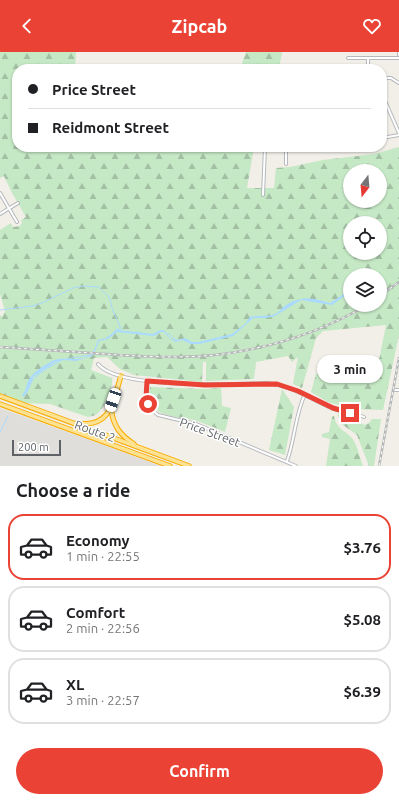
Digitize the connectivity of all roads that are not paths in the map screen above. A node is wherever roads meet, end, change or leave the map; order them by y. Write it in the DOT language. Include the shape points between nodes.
graph roads {
  1 [pos="399,52"];
  2 [pos="399,57"];
  3 [pos="348,58"];
  4 [pos="368,58"];
  5 [pos="368,64"];
  6 [pos="387,78"];
  7 [pos="399,82"];
  8 [pos="387,105"];
  9 [pos="399,134"];
  10 [pos="387,137"];
  11 [pos="265,152"];
  12 [pos="286,152"];
  13 [pos="286,164"];
  14 [pos="0,193"];
  15 [pos="263,195"];
  16 [pos="18,203"];
  17 [pos="9,208"];
  18 [pos="0,214"];
  19 [pos="17,222"];
  20 [pos="98,364"];
  21 [pos="121,376"];
  22 [pos="147,381"];
  23 [pos="395,390"];
  24 [pos="399,390"];
  25 [pos="305,394"];
  26 [pos="0,396"];
  27 [pos="0,404"];
  28 [pos="111,408"];
  29 [pos="364,417"];
  30 [pos="58,418"];
  31 [pos="150,451"];
  32 [pos="287,461"];
  33 [pos="170,466"];
  34 [pos="189,466"];
  35 [pos="296,466"];
  1 -- 2 [label="street"];
  2 -- 4 [label="street"];
  3 -- 4 [label="street"];
  4 -- 5 [label="street"];
  6 -- 7 [label="street"];
  8 -- 9 [label="street"];
  9 -- 10 [label="street"];
  11 -- 15 [label="street"];
  12 -- 13 [label="street"];
  14 -- 17 [label="street"];
  16 -- 17 [label="street"];
  17 -- 18 [label="street"];
  17 -- 19 [label="street"];
  20 -- 21 [label="street" via="105,370"];
  21 -- 22 [label="street"];
  21 -- 28 [label="highway"];
  22 -- 25 [label="street" via="205,385 277,384"];
  22 -- 32 [label="street, Price Street" via="146,398 150,408 158,415 196,424"];
  23 -- 24 [label="street"];
  25 -- 29 [label="street" via="333,408"];
  25 -- 32 [label="street"];
  26 -- 30 [label="highway, Route 2"];
  27 -- 33 [label="highway, Route 2"];
  28 -- 30 [label="highway" via="102,420 94,424"];
  28 -- 31 [label="highway" via="114,424 124,438"];
  30 -- 31 [label="highway, Route 2"];
  31 -- 34 [label="highway, Route 2"];
  32 -- 35 [label="street, Price Street"];
}
